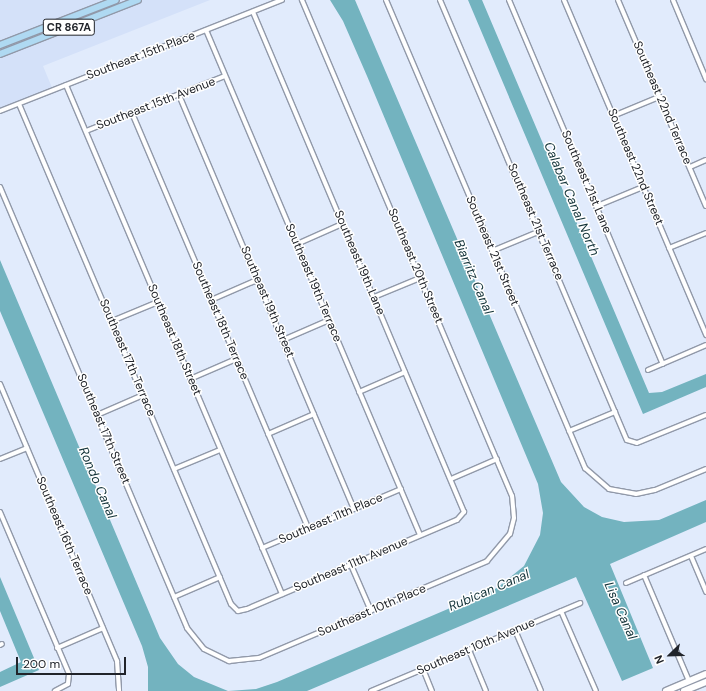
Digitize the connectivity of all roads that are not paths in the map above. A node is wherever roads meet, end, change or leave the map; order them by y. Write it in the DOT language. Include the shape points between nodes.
graph roads {
  1 [pos="116,0"];
  2 [pos="128,0"];
  3 [pos="138,0"];
  4 [pos="282,0"];
  5 [pos="302,0"];
  6 [pos="386,0"];
  7 [pos="440,0"];
  8 [pos="509,0"];
  9 [pos="564,0"];
  10 [pos="618,0"];
  11 [pos="673,0"];
  12 [pos="118,8"];
  13 [pos="253,12"];
  14 [pos="206,30"];
  15 [pos="0,46"];
  16 [pos="0,54"];
  17 [pos="225,76"];
  18 [pos="706,79"];
  19 [pos="66,85"];
  20 [pos="179,95"];
  21 [pos="659,97"];
  22 [pos="19,104"];
  23 [pos="0,111"];
  24 [pos="132,113"];
  25 [pos="613,116"];
  26 [pos="86,131"];
  27 [pos="706,160"];
  28 [pos="690,167"];
  29 [pos="0,187"];
  30 [pos="643,187"];
  31 [pos="597,206"];
  32 [pos="706,206"];
  33 [pos="342,224"];
  34 [pos="538,232"];
  35 [pos="706,233"];
  36 [pos="297,244"];
  37 [pos="669,248"];
  38 [pos="492,251"];
  39 [pos="420,278"];
  40 [pos="257,280"];
  41 [pos="374,297"];
  42 [pos="211,300"];
  43 [pos="158,302"];
  44 [pos="329,320"];
  45 [pos="112,321"];
  46 [pos="706,335"];
  47 [pos="282,340"];
  48 [pos="706,345"];
  49 [pos="236,359"];
  50 [pos="663,364"];
  51 [pos="648,370"];
  52 [pos="405,372"];
  53 [pos="190,379"];
  54 [pos="0,384"];
  55 [pos="359,392"];
  56 [pos="143,395"];
  57 [pos="615,412"];
  58 [pos="314,414"];
  59 [pos="97,415"];
  60 [pos="706,415"];
  61 [pos="569,431"];
  62 [pos="268,434"];
  63 [pos="27,448"];
  64 [pos="220,450"];
  65 [pos="0,459"];
  66 [pos="497,460"];
  67 [pos="174,469"];
  68 [pos="706,469"];
  69 [pos="451,479"];
  70 [pos="401,489"];
  71 [pos="354,509"];
  72 [pos="0,512"];
  73 [pos="463,515"];
  74 [pos="308,528"];
  75 [pos="510,534"];
  76 [pos="420,535"];
  77 [pos="262,548"];
  78 [pos="706,549"];
  79 [pos="691,556"];
  80 [pos="351,565"];
  81 [pos="644,575"];
  82 [pos="220,577"];
  83 [pos="626,583"];
  84 [pos="706,592"];
  85 [pos="282,594"];
  86 [pos="174,597"];
  87 [pos="580,603"];
  88 [pos="561,610"];
  89 [pos="238,611"];
  90 [pos="371,611"];
  91 [pos="103,628"];
  92 [pos="515,630"];
  93 [pos="57,648"];
  94 [pos="469,650"];
  95 [pos="221,658"];
  96 [pos="423,669"];
  97 [pos="706,674"];
  98 [pos="689,681"];
  99 [pos="706,682"];
  100 [pos="377,690"];
  101 [pos="55,691"];
  102 [pos="119,691"];
  103 [pos="371,691"];
  104 [pos="432,691"];
  105 [pos="486,691"];
  106 [pos="541,691"];
  107 [pos="596,691"];
  108 [pos="666,691"];
  109 [pos="684,691"];
  1 -- 15 [label="main road, CR 867A"];
  2 -- 12 [label="main road"];
  3 -- 12 [label="main road, CR 867A"];
  4 -- 13 [label="street, Southeast 15th Place"];
  5 -- 39 [label="street, Southeast 20th Street"];
  6 -- 38 [label="street, Southeast 21st Street"];
  7 -- 34 [label="street, Southeast 21st Terrace"];
  8 -- 31 [label="street, Southeast 21st Lane"];
  9 -- 25 [label="street, Southeast 22nd Street"];
  10 -- 21 [label="street, Southeast 22nd Terrace"];
  11 -- 18 [label="street"];
  12 -- 16 [label="main road, CR 867A"];
  13 -- 14 [label="street, Southeast 15th Place"];
  13 -- 33 [label="street, Southeast 19th Lane"];
  14 -- 17 [label="street, Southeast 19th Terrace"];
  14 -- 19 [label="street, Southeast 15th Place"];
  17 -- 20 [label="street, Southeast 15th Avenue"];
  17 -- 36 [label="street, Southeast 19th Terrace"];
  19 -- 22 [label="street, Southeast 15th Place"];
  19 -- 26 [label="street, Southeast 18th Street"];
  20 -- 24 [label="street, Southeast 15th Avenue"];
  20 -- 40 [label="street, Southeast 19th Street"];
  21 -- 25 [label="street"];
  21 -- 28 [label="street, Southeast 22nd Terrace"];
  22 -- 23 [label="street, Southeast 15th Place"];
  22 -- 45 [label="street, Southeast 17th Terrace"];
  24 -- 26 [label="street, Southeast 15th Avenue"];
  24 -- 42 [label="street, Southeast 18th Terrace"];
  25 -- 30 [label="street, Southeast 22nd Street"];
  26 -- 43 [label="street, Southeast 18th Street"];
  27 -- 28 [label="street"];
  28 -- 32 [label="street, Southeast 22nd Terrace"];
  29 -- 59 [label="street, Southeast 17th Street"];
  30 -- 31 [label="street"];
  30 -- 37 [label="street, Southeast 22nd Street"];
  31 -- 50 [label="street, Southeast 21st Lane"];
  33 -- 36 [label="street"];
  33 -- 41 [label="street, Southeast 19th Lane"];
  34 -- 38 [label="street"];
  34 -- 57 [label="street, Southeast 21st Terrace"];
  35 -- 37 [label="street"];
  36 -- 44 [label="street, Southeast 19th Terrace"];
  37 -- 46 [label="street, Southeast 22nd Street"];
  38 -- 61 [label="street, Southeast 21st Street"];
  39 -- 41 [label="street"];
  39 -- 66 [label="street, Southeast 20th Street"];
  40 -- 42 [label="street"];
  40 -- 47 [label="street, Southeast 19th Street"];
  41 -- 52 [label="street, Southeast 19th Lane"];
  42 -- 49 [label="street, Southeast 18th Terrace"];
  43 -- 45 [label="street"];
  43 -- 53 [label="street, Southeast 18th Street"];
  44 -- 47 [label="street"];
  44 -- 55 [label="street, Southeast 19th Terrace"];
  45 -- 56 [label="street, Southeast 17th Terrace"];
  47 -- 58 [label="street, Southeast 19th Street"];
  48 -- 50 [label="street"];
  49 -- 53 [label="street"];
  49 -- 62 [label="street, Southeast 18th Terrace"];
  50 -- 51 [label="street"];
  52 -- 55 [label="street"];
  52 -- 69 [label="street, Southeast 19th Lane"];
  53 -- 64 [label="street, Southeast 18th Street"];
  54 -- 63 [label="street, Southeast 16th Terrace"];
  55 -- 70 [label="street, Southeast 19th Terrace"];
  56 -- 59 [label="street"];
  56 -- 67 [label="street, Southeast 17th Terrace"];
  57 -- 60 [label="street, Southeast 21st Terrace" via="631,443"];
  57 -- 61 [label="street"];
  58 -- 62 [label="street"];
  58 -- 71 [label="street, Southeast 19th Street"];
  59 -- 86 [label="street, Southeast 17th Street"];
  61 -- 68 [label="street, Southeast 21st Street" via="587,470 613,491 647,493"];
  62 -- 74 [label="street, Southeast 18th Terrace"];
  63 -- 65 [label="street"];
  63 -- 91 [label="street, Southeast 16th Terrace"];
  64 -- 67 [label="street"];
  64 -- 77 [label="street, Southeast 18th Street"];
  66 -- 69 [label="street"];
  66 -- 75 [label="street, Southeast 20th Street" via="513,500"];
  67 -- 82 [label="street, Southeast 17th Terrace"];
  69 -- 73 [label="street, Southeast 19th Lane"];
  70 -- 71 [label="street, Southeast 11th Place"];
  70 -- 76 [label="street, Southeast 19th Terrace"];
  71 -- 74 [label="street, Southeast 11th Place"];
  72 -- 93 [label="street"];
  73 -- 76 [label="street, Southeast 11th Avenue"];
  74 -- 77 [label="street, Southeast 11th Place"];
  75 -- 90 [label="street, Southeast 10th Place" via="499,551 484,563"];
  76 -- 80 [label="street, Southeast 11th Avenue"];
  77 -- 85 [label="street, Southeast 18th Street"];
  78 -- 79 [label="street"];
  79 -- 81 [label="street"];
  79 -- 84 [label="street"];
  80 -- 85 [label="street, Southeast 11th Avenue"];
  80 -- 90 [label="street"];
  81 -- 83 [label="street"];
  81 -- 98 [label="street"];
  82 -- 86 [label="street"];
  82 -- 89 [label="street, Southeast 17th Terrace"];
  85 -- 89 [label="street, Southeast 11th Avenue"];
  86 -- 95 [label="street, Southeast 17th Street" via="194,640"];
  87 -- 88 [label="street, Southeast 10th Avenue"];
  88 -- 92 [label="street, Southeast 10th Avenue"];
  88 -- 107 [label="street"];
  90 -- 95 [label="street, Southeast 10th Place" via="259,658 239,662"];
  91 -- 93 [label="street"];
  91 -- 102 [label="street, Southeast 16th Terrace" via="118,665"];
  92 -- 94 [label="street, Southeast 10th Avenue"];
  92 -- 106 [label="street"];
  93 -- 101 [label="street" via="70,681"];
  94 -- 96 [label="street, Southeast 10th Avenue"];
  94 -- 105 [label="street"];
  96 -- 100 [label="street, Southeast 10th Avenue"];
  96 -- 104 [label="street"];
  97 -- 98 [label="main road"];
  98 -- 108 [label="main road"];
  99 -- 109 [label="main road"];
  100 -- 103 [label="street, Southeast 10th Avenue"];
}
